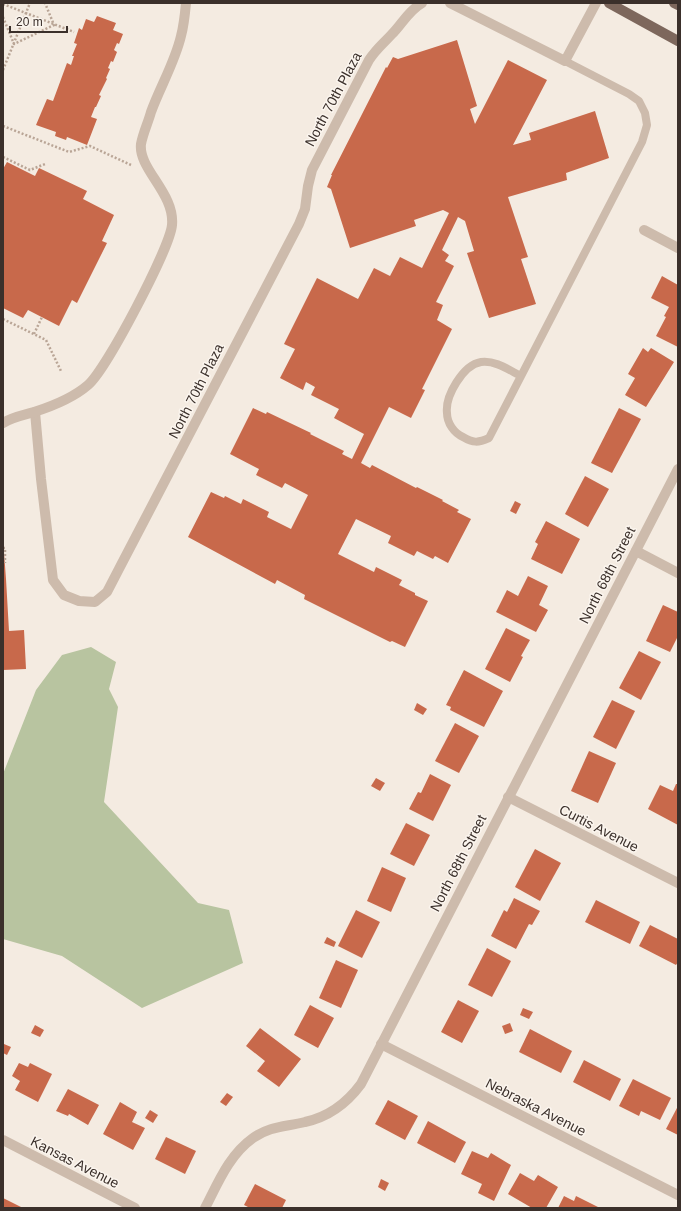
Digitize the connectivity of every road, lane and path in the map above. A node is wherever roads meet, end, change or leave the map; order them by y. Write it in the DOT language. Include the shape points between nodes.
graph roads {
  1 [pos="30,3"];
  2 [pos="45,3"];
  3 [pos="186,3"];
  4 [pos="422,3"];
  5 [pos="450,3"];
  6 [pos="596,3"];
  7 [pos="609,3"];
  8 [pos="674,3"];
  9 [pos="3,4"];
  10 [pos="678,5"];
  11 [pos="26,13"];
  12 [pos="3,17"];
  13 [pos="54,25"];
  14 [pos="74,32"];
  15 [pos="678,41"];
  16 [pos="14,44"];
  17 [pos="565,61"];
  18 [pos="3,70"];
  19 [pos="3,126"];
  20 [pos="3,156"];
  21 [pos="145,161"];
  22 [pos="45,164"];
  23 [pos="644,230"];
  24 [pos="678,248"];
  25 [pos="42,317"];
  26 [pos="3,319"];
  27 [pos="34,334"];
  28 [pos="61,371"];
  29 [pos="521,376"];
  30 [pos="35,412"];
  31 [pos="3,423"];
  32 [pos="678,469"];
  33 [pos="3,548"];
  34 [pos="636,551"];
  35 [pos="5,563"];
  36 [pos="678,573"];
  37 [pos="508,797"];
  38 [pos="678,883"];
  39 [pos="381,1044"];
  40 [pos="3,1140"];
  41 [pos="678,1194"];
  42 [pos="135,1208"];
  43 [pos="205,1208"];
  1 -- 11 [label="path"];
  2 -- 13 [label="path"];
  3 -- 21 [label="street" via="178,47 144,132 141,146"];
  4 -- 30 [label="street, North 70th Plaza" via="414,7 391,36 376,48 369,60 312,170 305,209 299,224 107,592 95,602 79,601 64,595 53,580"];
  5 -- 17 [label="street"];
  6 -- 17 [label="street"];
  7 -- 15 [label="main road"];
  8 -- 10 [label="main road"];
  9 -- 11 [label="path"];
  11 -- 13 [label="path"];
  11 -- 16 [label="path"];
  12 -- 16 [label="path"];
  13 -- 14 [label="path"];
  13 -- 16 [label="path"];
  16 -- 18 [label="path"];
  17 -- 29 [label="lane" via="639,101 647,125 642,142"];
  19 -- 21 [label="path" via="69,152 90,146 134,166"];
  20 -- 22 [label="path" via="30,170"];
  21 -- 30 [label="street" via="169,202 172,225 167,243 111,355 89,384 62,401"];
  23 -- 24 [label="street"];
  25 -- 27 [label="path"];
  26 -- 27 [label="path"];
  27 -- 28 [label="path" via="46,340"];
  29 -- 29 [label="lane" via="489,438 479,443 456,434 446,413 449,397 468,368 481,362 498,364"];
  30 -- 31 [label="street"];
  32 -- 34 [label="street, North 68th Street"];
  33 -- 35 [label="path"];
  34 -- 36 [label="street"];
  34 -- 37 [label="street, North 68th Street"];
  37 -- 38 [label="street, Curtis Avenue"];
  37 -- 39 [label="street, North 68th Street"];
  39 -- 41 [label="street, Nebraska Avenue"];
  39 -- 43 [label="street, North 68th Street" via="361,1084 340,1106 320,1118 268,1130 240,1149 228,1165"];
  40 -- 42 [label="street, Kansas Avenue"];
}
